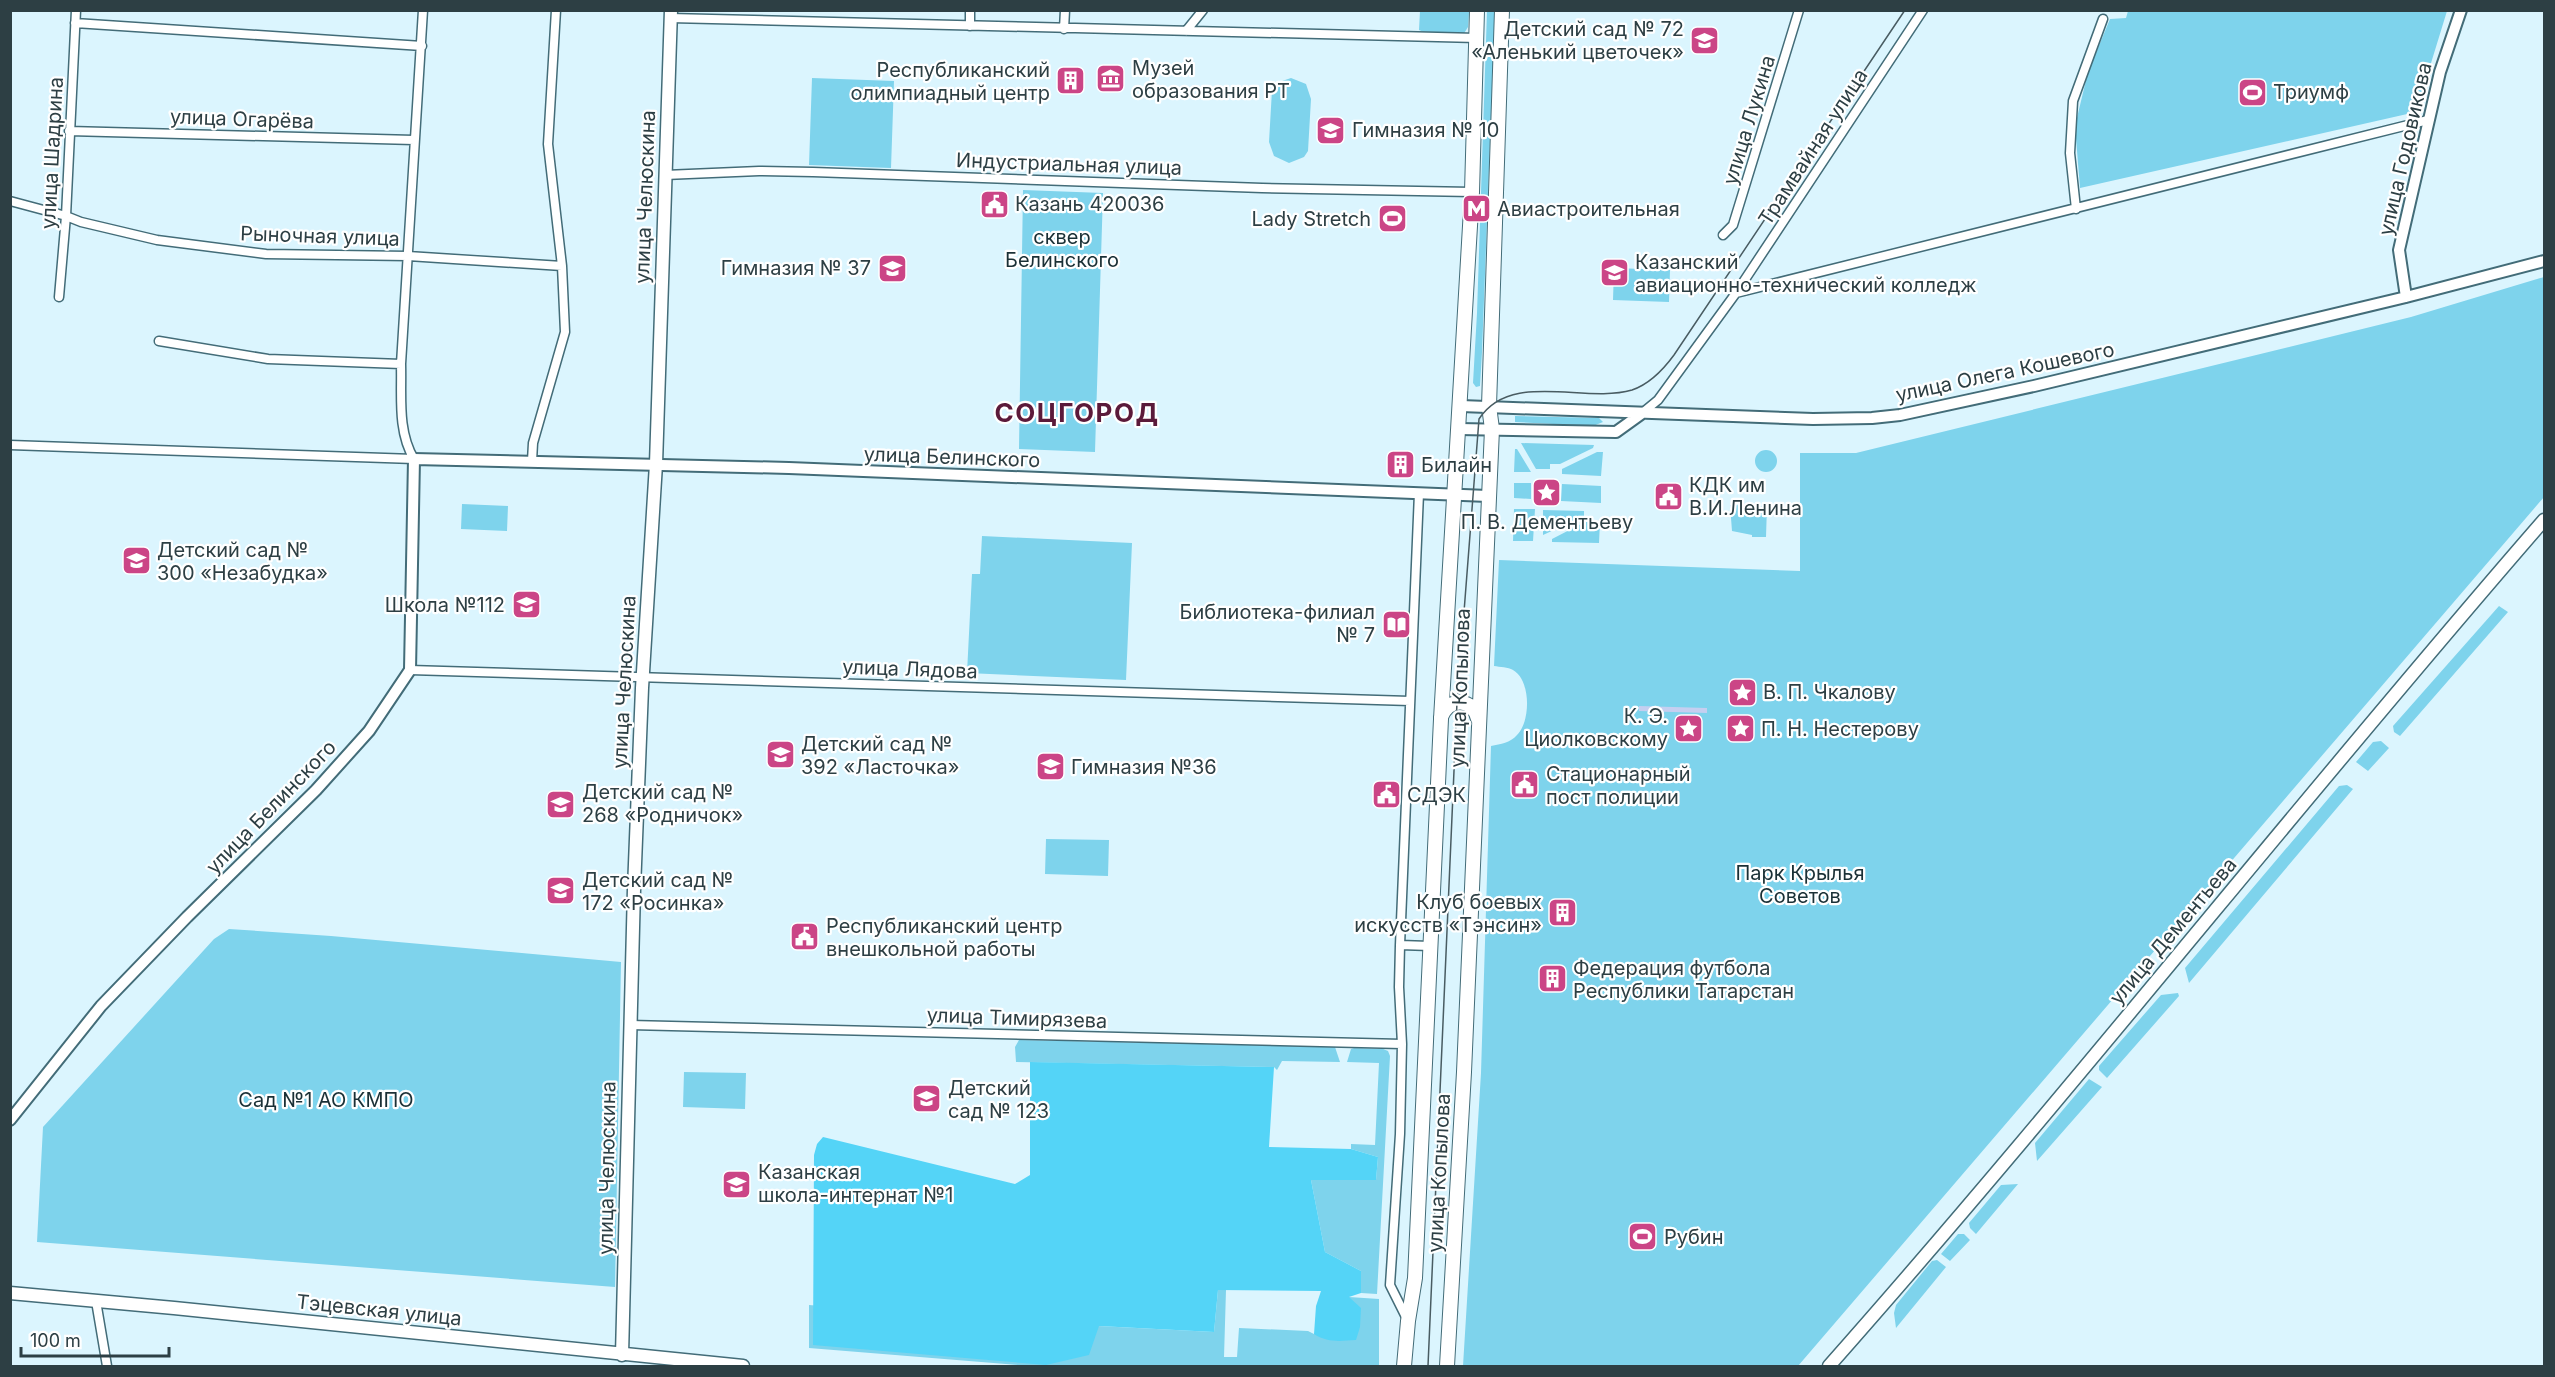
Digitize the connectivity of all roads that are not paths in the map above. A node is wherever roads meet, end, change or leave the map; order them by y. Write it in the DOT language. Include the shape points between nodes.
graph roads {
  1 [pos="76,10"];
  2 [pos="423,10"];
  3 [pos="556,10"];
  4 [pos="970,10"];
  5 [pos="1065,10"];
  6 [pos="1203,10"];
  7 [pos="1477,10"];
  8 [pos="1502,10"];
  9 [pos="1799,10"];
  10 [pos="1923,10"];
  11 [pos="2461,10"];
  12 [pos="670,14"];
  13 [pos="2103,19"];
  14 [pos="75,22"];
  15 [pos="970,26"];
  16 [pos="1064,29"];
  17 [pos="1186,31"];
  18 [pos="1477,38"];
  19 [pos="422,46"];
  20 [pos="2428,120"];
  21 [pos="69,130"];
  22 [pos="414,140"];
  23 [pos="665,175"];
  24 [pos="1472,192"];
  25 [pos="10,201"];
  26 [pos="2076,209"];
  27 [pos="66,216"];
  28 [pos="1723,235"];
  29 [pos="408,256"];
  30 [pos="2544,261"];
  31 [pos="562,266"];
  32 [pos="1736,293"];
  33 [pos="58,297"];
  34 [pos="2406,297"];
  35 [pos="159,341"];
  36 [pos="401,364"];
  37 [pos="1461,406"];
  38 [pos="1489,408"];
  39 [pos="1641,414"];
  40 [pos="1459,429"];
  41 [pos="1492,429"];
  42 [pos="10,445"];
  43 [pos="414,459"];
  44 [pos="532,461"];
  45 [pos="656,464"];
  46 [pos="1419,493"];
  47 [pos="1454,495"];
  48 [pos="1488,496"];
  49 [pos="2544,520"];
  50 [pos="410,670"];
  51 [pos="643,678"];
  52 [pos="1410,701"];
  53 [pos="1441,719"];
  54 [pos="1479,721"];
  55 [pos="1400,945"];
  56 [pos="1430,946"];
  57 [pos="630,1025"];
  58 [pos="1402,1044"];
  59 [pos="10,1120"];
  60 [pos="10,1293"];
  61 [pos="96,1301"];
  62 [pos="1408,1322"];
  63 [pos="622,1355"];
  64 [pos="107,1366"];
  65 [pos="743,1366"];
  66 [pos="1404,1366"];
  67 [pos="1447,1366"];
  68 [pos="1829,1366"];
  1 -- 14 [label="street, улица Шадрина"];
  2 -- 19 [label="street"];
  3 -- 31 [label="street" via="548,144"];
  4 -- 15 [label="street"];
  5 -- 16 [label="street"];
  6 -- 17 [label="street"];
  7 -- 18 [label="main road, улица Копылова"];
  8 -- 38 [label="main road, улица Копылова"];
  9 -- 28 [label="street, улица Лукина" via="1733,225"];
  10 -- 32 [label="street, Трамвайная улица"];
  11 -- 20 [label="street, улица Годовикова"];
  12 -- 15 [label="street"];
  12 -- 23 [label="main road, улица Челюскина"];
  13 -- 26 [label="street" via="2073,101 2070,153"];
  14 -- 19 [label="street"];
  14 -- 21 [label="street, улица Шадрина"];
  15 -- 16 [label="street"];
  16 -- 17 [label="street"];
  17 -- 18 [label="street"];
  18 -- 24 [label="main road, улица Копылова"];
  19 -- 22 [label="street"];
  20 -- 26 [label="street"];
  20 -- 34 [label="street, улица Годовикова" via="2399,250"];
  21 -- 22 [label="street, улица Огарёва"];
  21 -- 27 [label="street, улица Шадрина"];
  22 -- 29 [label="street"];
  23 -- 24 [label="street, Индустриальная улица" via="813,172"];
  23 -- 45 [label="main road, улица Челюскина"];
  24 -- 37 [label="main road, улица Копылова"];
  25 -- 27 [label="street, Рыночная улица"];
  26 -- 32 [label="street"];
  27 -- 29 [label="street, Рыночная улица" via="157,240 266,254"];
  27 -- 33 [label="street, улица Шадрина"];
  29 -- 31 [label="street, Рыночная улица"];
  29 -- 36 [label="street"];
  30 -- 34 [label="street, улица Олега Кошевого"];
  31 -- 44 [label="street" via="566,332 533,443"];
  32 -- 39 [label="street, Трамвайная улица" via="1658,400"];
  34 -- 39 [label="street, улица Олега Кошевого" via="1900,415 1813,419"];
  35 -- 36 [label="street" via="268,359"];
  36 -- 43 [label="street" via="406,445"];
  37 -- 38 [label="street, улица Олега Кошевого"];
  37 -- 40 [label="main road, улица Копылова"];
  38 -- 39 [label="street, улица Олега Кошевого"];
  38 -- 41 [label="main road, улица Копылова"];
  39 -- 41 [label="street" via="1616,432"];
  40 -- 41 [label="street"];
  40 -- 47 [label="main road, улица Копылова"];
  41 -- 48 [label="main road, улица Копылова"];
  42 -- 43 [label="street, улица Белинского"];
  43 -- 44 [label="street, улица Белинского"];
  43 -- 50 [label="street"];
  44 -- 45 [label="street, улица Белинского"];
  45 -- 46 [label="street, улица Белинского"];
  45 -- 51 [label="main road, улица Челюскина"];
  46 -- 47 [label="street, улица Белинского"];
  46 -- 52 [label="street, улица Копылова"];
  47 -- 48 [label="street, улица Белинского"];
  47 -- 53 [label="main road, улица Копылова"];
  48 -- 54 [label="main road, улица Копылова"];
  49 -- 68 [label="main road, улица Дементьева"];
  50 -- 51 [label="street, улица Лядова"];
  50 -- 59 [label="street, улица Белинского" via="369,731 316,790 100,1006"];
  51 -- 52 [label="street, улица Лядова"];
  51 -- 57 [label="main road, улица Челюскина"];
  52 -- 55 [label="street, улица Копылова"];
  53 -- 54 [label="main road" via="1452,703 1463,702 1474,709"];
  53 -- 56 [label="main road, улица Копылова"];
  54 -- 67 [label="main road, улица Копылова"];
  55 -- 56 [label="street"];
  55 -- 58 [label="street, улица Копылова"];
  56 -- 62 [label="main road, улица Копылова" via="1415,1278"];
  57 -- 58 [label="street, улица Тимирязева"];
  57 -- 63 [label="main road, улица Челюскина"];
  58 -- 62 [label="street, улица Копылова" via="1390,1286"];
  60 -- 61 [label="main road, Тэцевская улица"];
  61 -- 63 [label="main road, Тэцевская улица"];
  61 -- 64 [label="street"];
  62 -- 66 [label="main road, улица Копылова"];
  63 -- 65 [label="main road, Тэцевская улица"];
}
